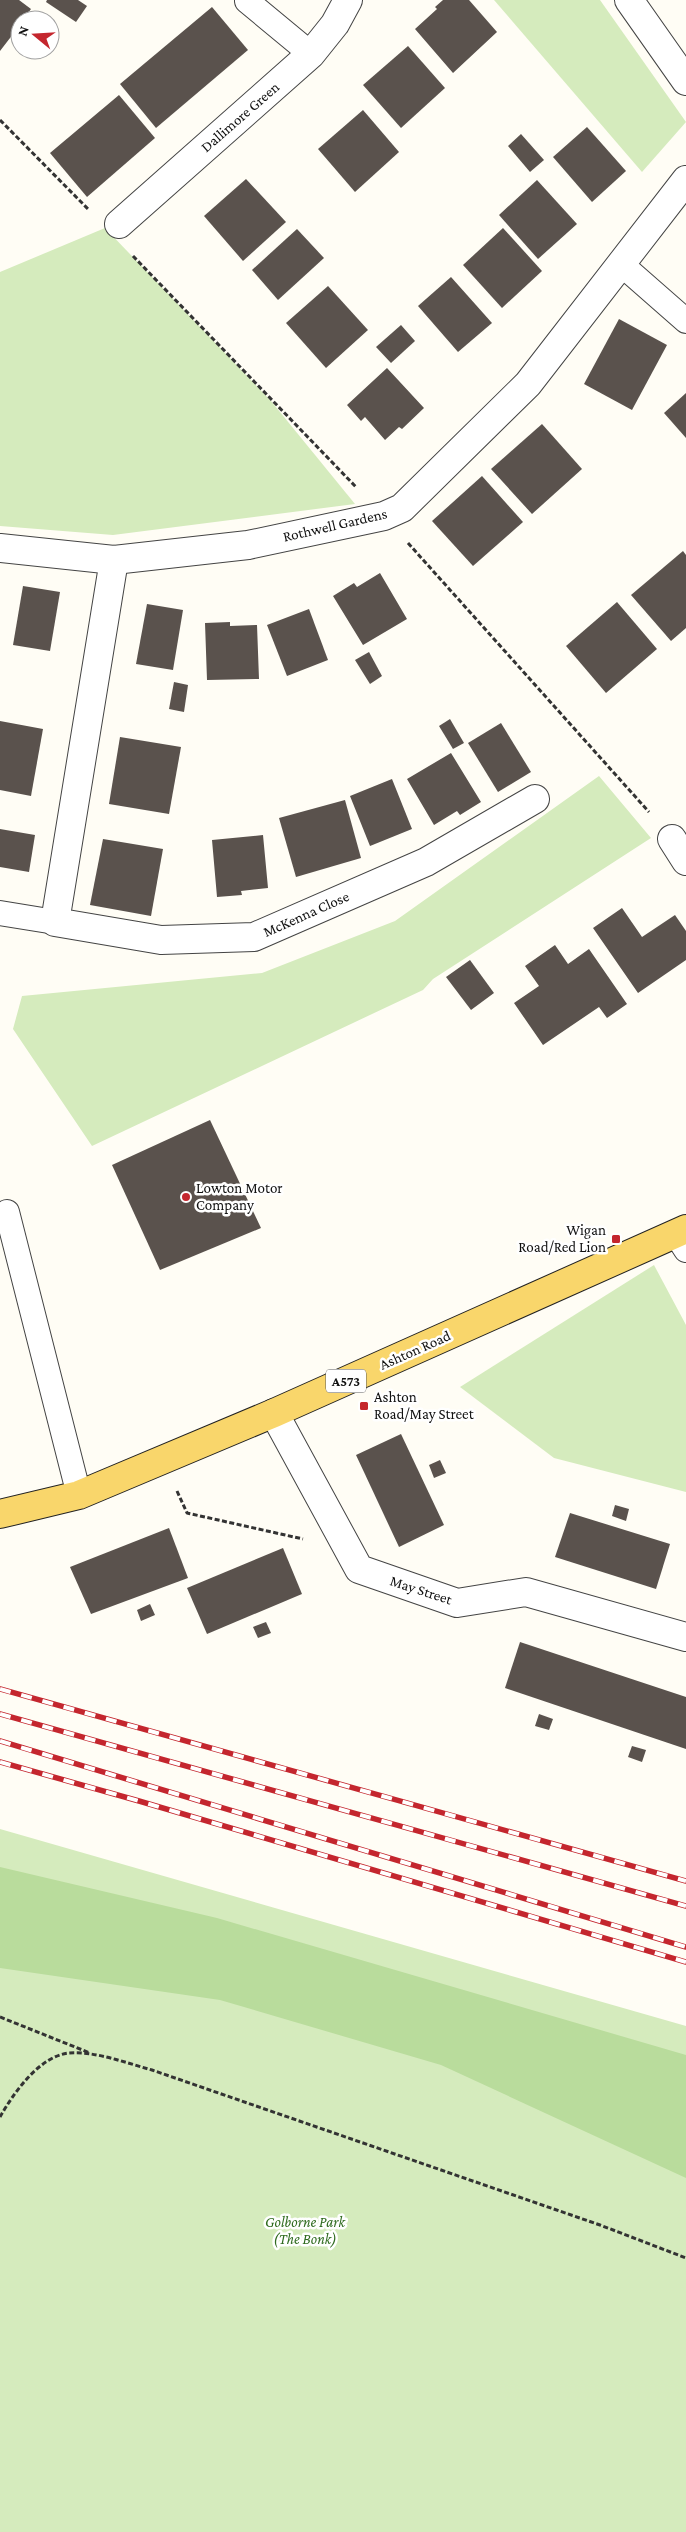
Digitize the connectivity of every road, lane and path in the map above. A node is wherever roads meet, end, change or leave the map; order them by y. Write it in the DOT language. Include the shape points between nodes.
graph roads {
  1 [pos="348,0"];
  2 [pos="629,0"];
  3 [pos="247,2"];
  4 [pos="311,54"];
  5 [pos="686,81"];
  6 [pos="0,120"];
  7 [pos="686,180"];
  8 [pos="108,221"];
  9 [pos="130,253"];
  10 [pos="621,264"];
  11 [pos="686,321"];
  12 [pos="384,516"];
  13 [pos="0,548"];
  14 [pos="114,560"];
  15 [pos="535,799"];
  16 [pos="679,850"];
  17 [pos="0,913"];
  18 [pos="55,922"];
  19 [pos="7,1212"];
  20 [pos="682,1237"];
  21 [pos="274,1413"];
  22 [pos="163,1460"];
  23 [pos="78,1495"];
  24 [pos="0,1514"];
  25 [pos="347,1548"];
  26 [pos="685,1634"];
  27 [pos="0,2017"];
  28 [pos="93,2054"];
  29 [pos="0,2117"];
  30 [pos="686,2258"];
  1 -- 4 [label="street, Dallimore Green" via="335,24"];
  2 -- 5 [label="street"];
  3 -- 4 [label="lane"];
  4 -- 8 [label="street, Dallimore Green"];
  6 -- 8 [label="path"];
  7 -- 10 [label="street, Rothwell Gardens"];
  9 -- 12 [label="path"];
  10 -- 11 [label="lane"];
  10 -- 12 [label="street, Rothwell Gardens" via="528,384 402,508"];
  12 -- 14 [label="street, Rothwell Gardens" via="248,545"];
  12 -- 16 [label="path"];
  13 -- 14 [label="street, Rothwell Gardens"];
  14 -- 18 [label="street"];
  15 -- 18 [label="street, McKenna Close" via="426,862 254,937 161,940"];
  17 -- 18 [label="lane, McKenna Close"];
  19 -- 23 [label="lane"];
  20 -- 21 [label="main road, Ashton Road / A573"];
  21 -- 22 [label="main road, Ashton Road / A573"];
  21 -- 25 [label="street, May Street"];
  22 -- 23 [label="main road, Ashton Road / A573"];
  22 -- 25 [label="path" via="187,1514"];
  23 -- 24 [label="main road, Ashton Road / A573"];
  25 -- 26 [label="street, May Street" via="359,1569 457,1603 526,1592"];
  27 -- 28 [label="path"];
  28 -- 29 [label="path" via="67,2053 43,2064 13,2093"];
  28 -- 30 [label="path" via="152,2070 600,2225"];
}
